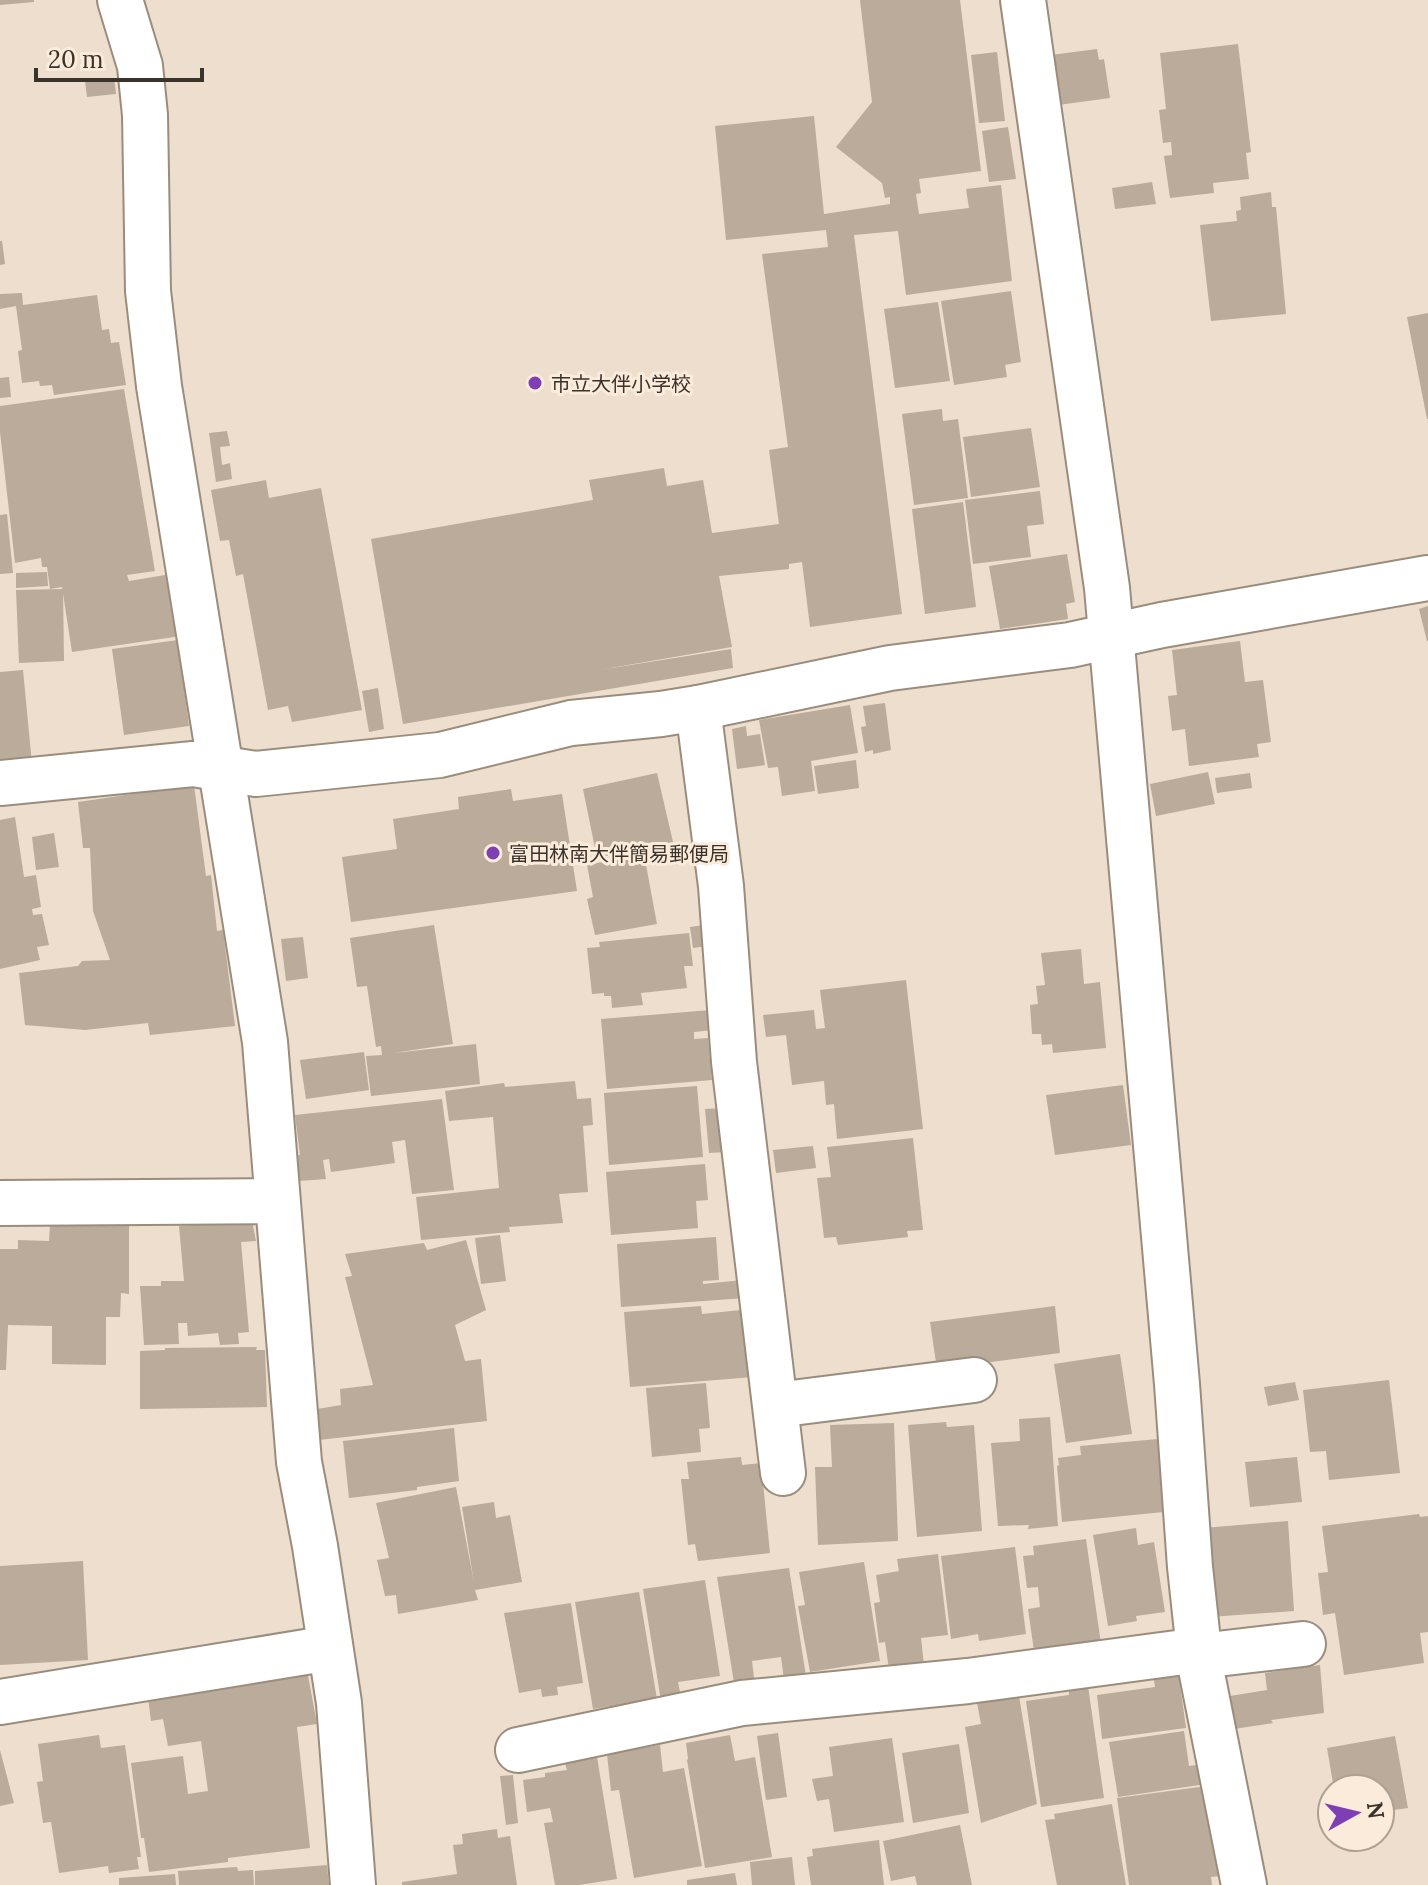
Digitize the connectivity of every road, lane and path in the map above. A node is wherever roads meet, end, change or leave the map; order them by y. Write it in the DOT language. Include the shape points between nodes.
graph roads {
  1 [pos="120,0"];
  2 [pos="1023,0"];
  3 [pos="1428,578"];
  4 [pos="1111,637"];
  5 [pos="698,708"];
  6 [pos="221,768"];
  7 [pos="0,783"];
  8 [pos="277,1201"];
  9 [pos="0,1203"];
  10 [pos="974,1380"];
  11 [pos="776,1405"];
  12 [pos="783,1473"];
  13 [pos="1303,1644"];
  14 [pos="330,1648"];
  15 [pos="1200,1653"];
  16 [pos="0,1702"];
  17 [pos="518,1750"];
  18 [pos="353,1885"];
  19 [pos="1244,1885"];
  1 -- 6 [label="street" via="140,66 145,115 148,291 159,386"];
  2 -- 4 [label="street"];
  3 -- 4 [label="street"];
  4 -- 5 [label="street" via="890,668"];
  4 -- 15 [label="street"];
  5 -- 6 [label="street" via="571,723 440,755 256,774"];
  5 -- 11 [label="street"];
  6 -- 7 [label="street" via="193,764"];
  6 -- 8 [label="street" via="265,1042"];
  8 -- 9 [label="street"];
  8 -- 14 [label="street" via="299,1462"];
  10 -- 11 [label="street"];
  11 -- 12 [label="street"];
  13 -- 15 [label="street"];
  14 -- 16 [label="street"];
  14 -- 18 [label="street"];
  15 -- 17 [label="street" via="742,1703"];
  15 -- 19 [label="street"];
}
